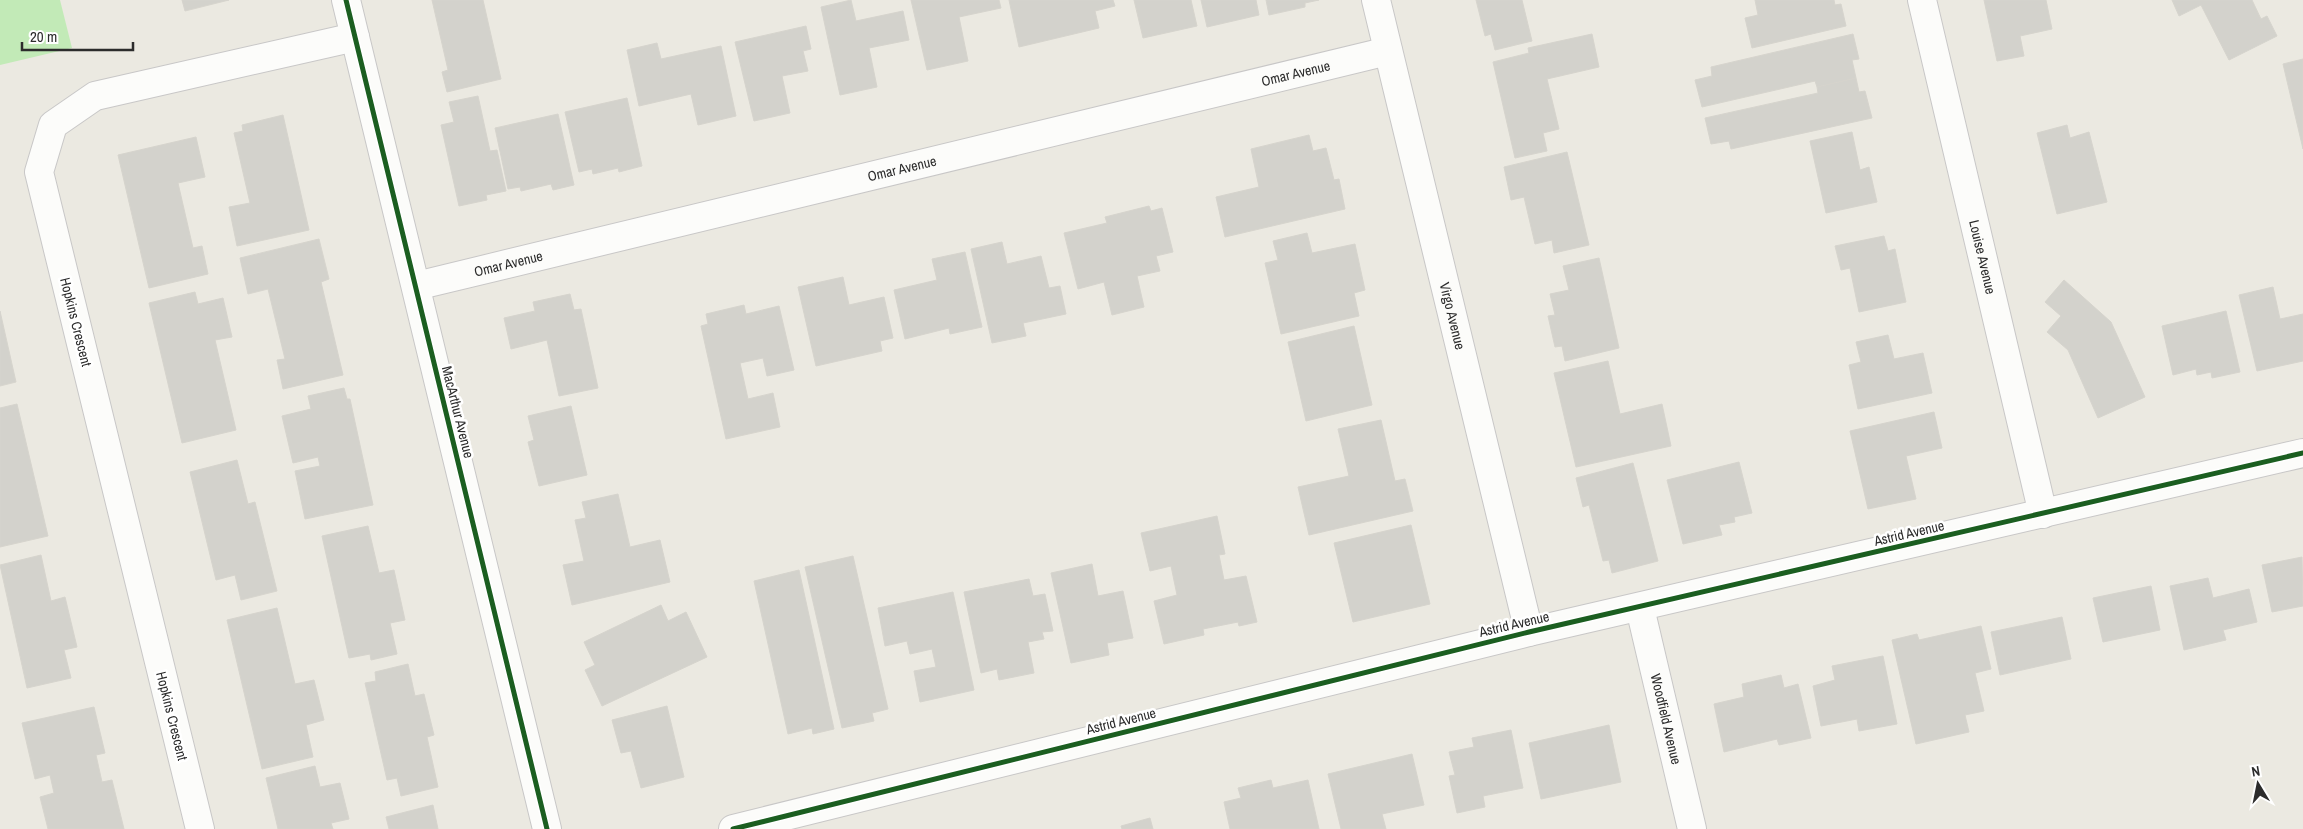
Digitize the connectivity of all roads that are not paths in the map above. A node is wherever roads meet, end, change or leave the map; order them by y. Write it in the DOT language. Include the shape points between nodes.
graph roads {
  1 [pos="346,0"];
  2 [pos="1376,0"];
  3 [pos="1922,0"];
  4 [pos="355,37"];
  5 [pos="1388,51"];
  6 [pos="416,286"];
  7 [pos="2303,453"];
  8 [pos="2043,514"];
  9 [pos="1640,608"];
  10 [pos="1529,632"];
  11 [pos="200,829"];
  12 [pos="547,829"];
  13 [pos="733,829"];
  14 [pos="1692,829"];
  1 -- 4 [label="street, MacArthur Avenue"];
  2 -- 5 [label="street, Virgo Avenue"];
  3 -- 8 [label="street, Louise Avenue"];
  4 -- 6 [label="street, MacArthur Avenue"];
  4 -- 11 [label="street, Hopkins Crescent" via="95,96 53,125 39,172"];
  5 -- 6 [label="street, Omar Avenue"];
  5 -- 10 [label="street, Virgo Avenue"];
  6 -- 12 [label="street, MacArthur Avenue"];
  7 -- 8 [label="street, Astrid Avenue"];
  8 -- 9 [label="street, Astrid Avenue"];
  9 -- 10 [label="street, Astrid Avenue"];
  9 -- 14 [label="street, Woodfield Avenue"];
  10 -- 13 [label="street, Astrid Avenue"];
}
